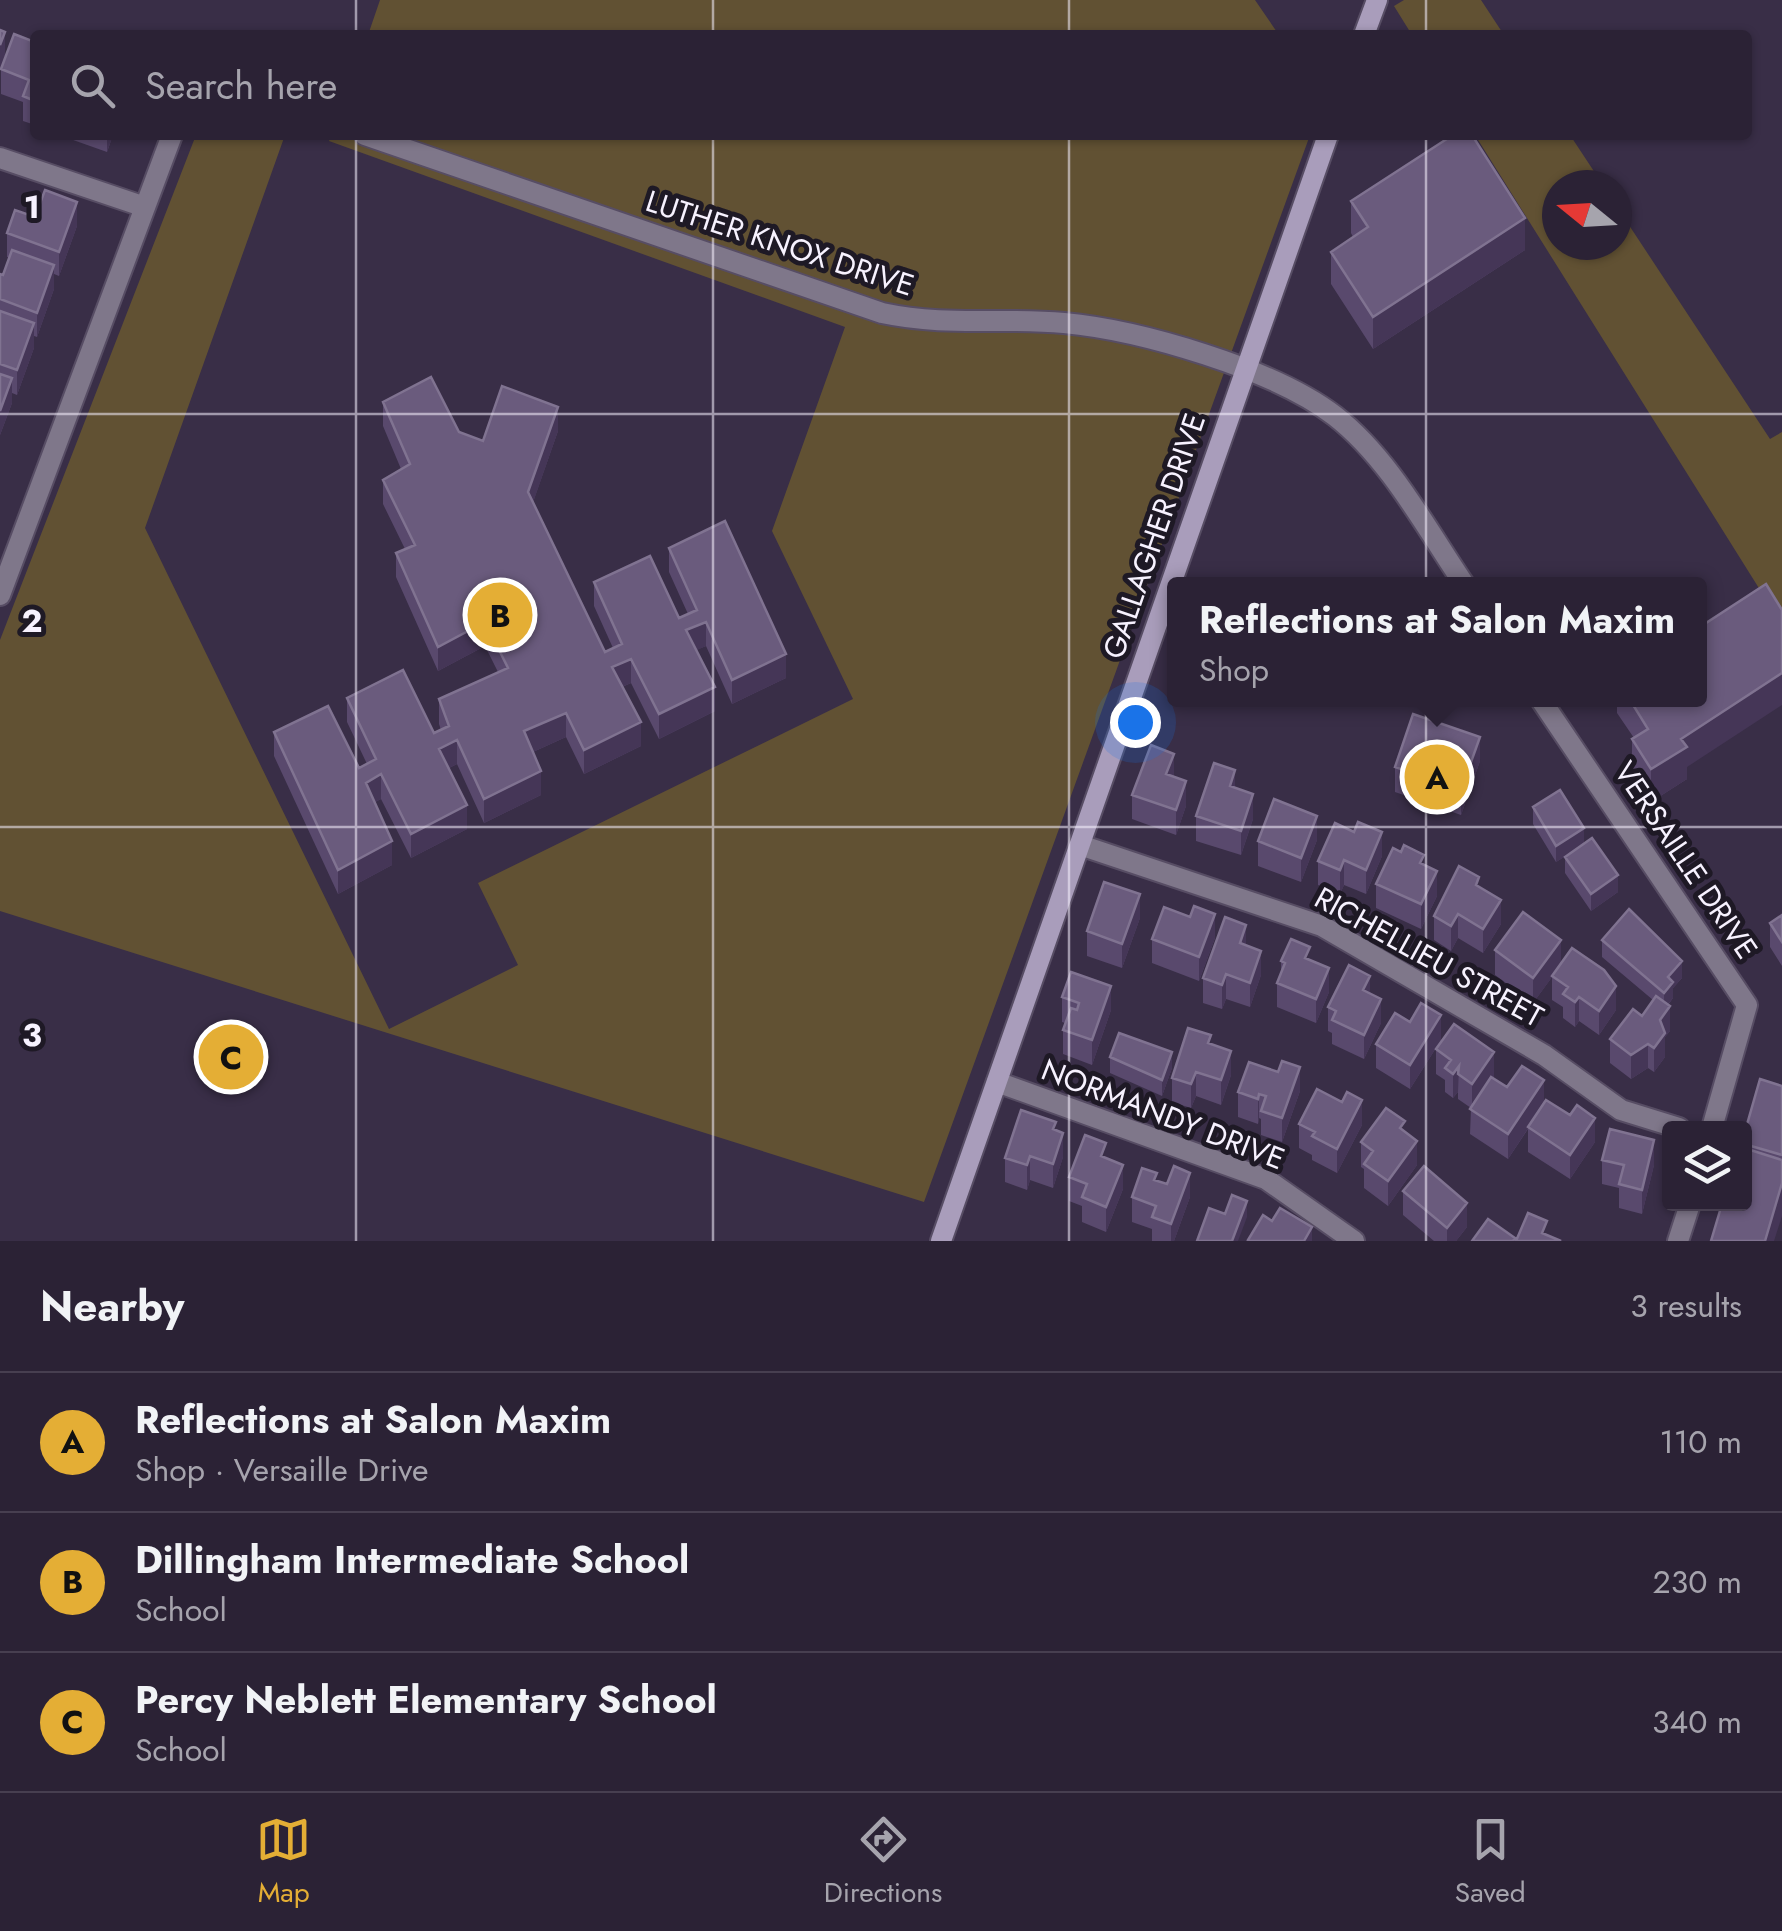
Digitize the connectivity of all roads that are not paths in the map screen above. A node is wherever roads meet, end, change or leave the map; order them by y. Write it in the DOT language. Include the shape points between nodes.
graph roads {
  1 [pos="1377,0"];
  2 [pos="1366,30"];
  3 [pos="170,140"];
  4 [pos="380,140"];
  5 [pos="1326,140"];
  6 [pos="0,158"];
  7 [pos="145,208"];
  8 [pos="1243,370"];
  9 [pos="1172,577"];
  10 [pos="1459,577"];
  11 [pos="1167,591"];
  12 [pos="0,595"];
  13 [pos="1547,707"];
  14 [pos="1080,844"];
  15 [pos="997,1082"];
  16 [pos="1714,1121"];
  17 [pos="1662,1123"];
  18 [pos="1688,1211"];
  19 [pos="942,1241"];
  20 [pos="1354,1241"];
  21 [pos="1678,1241"];
  1 -- 2 [label="street"];
  3 -- 7 [label="street"];
  4 -- 8 [label="street, LUTHER KNOX DRIVE" via="882,313 930,323 1058,322 1124,330"];
  5 -- 8 [label="street, GALLAGHER DRIVE"];
  6 -- 7 [label="street"];
  7 -- 12 [label="street"];
  8 -- 9 [label="street, GALLAGHER DRIVE"];
  8 -- 10 [label="street" via="1334,416 1382,467"];
  11 -- 14 [label="street, GALLAGHER DRIVE"];
  13 -- 16 [label="street, VERSAILLE DRIVE" via="1747,1005"];
  14 -- 15 [label="street, GALLAGHER DRIVE"];
  14 -- 17 [label="street, RICHELLIEU STREET" via="1322,926 1544,1055 1621,1110"];
  15 -- 19 [label="street, GALLAGHER DRIVE"];
  15 -- 20 [label="street, NORMANDY DRIVE" via="1266,1179"];
  18 -- 21 [label="street"];
}
